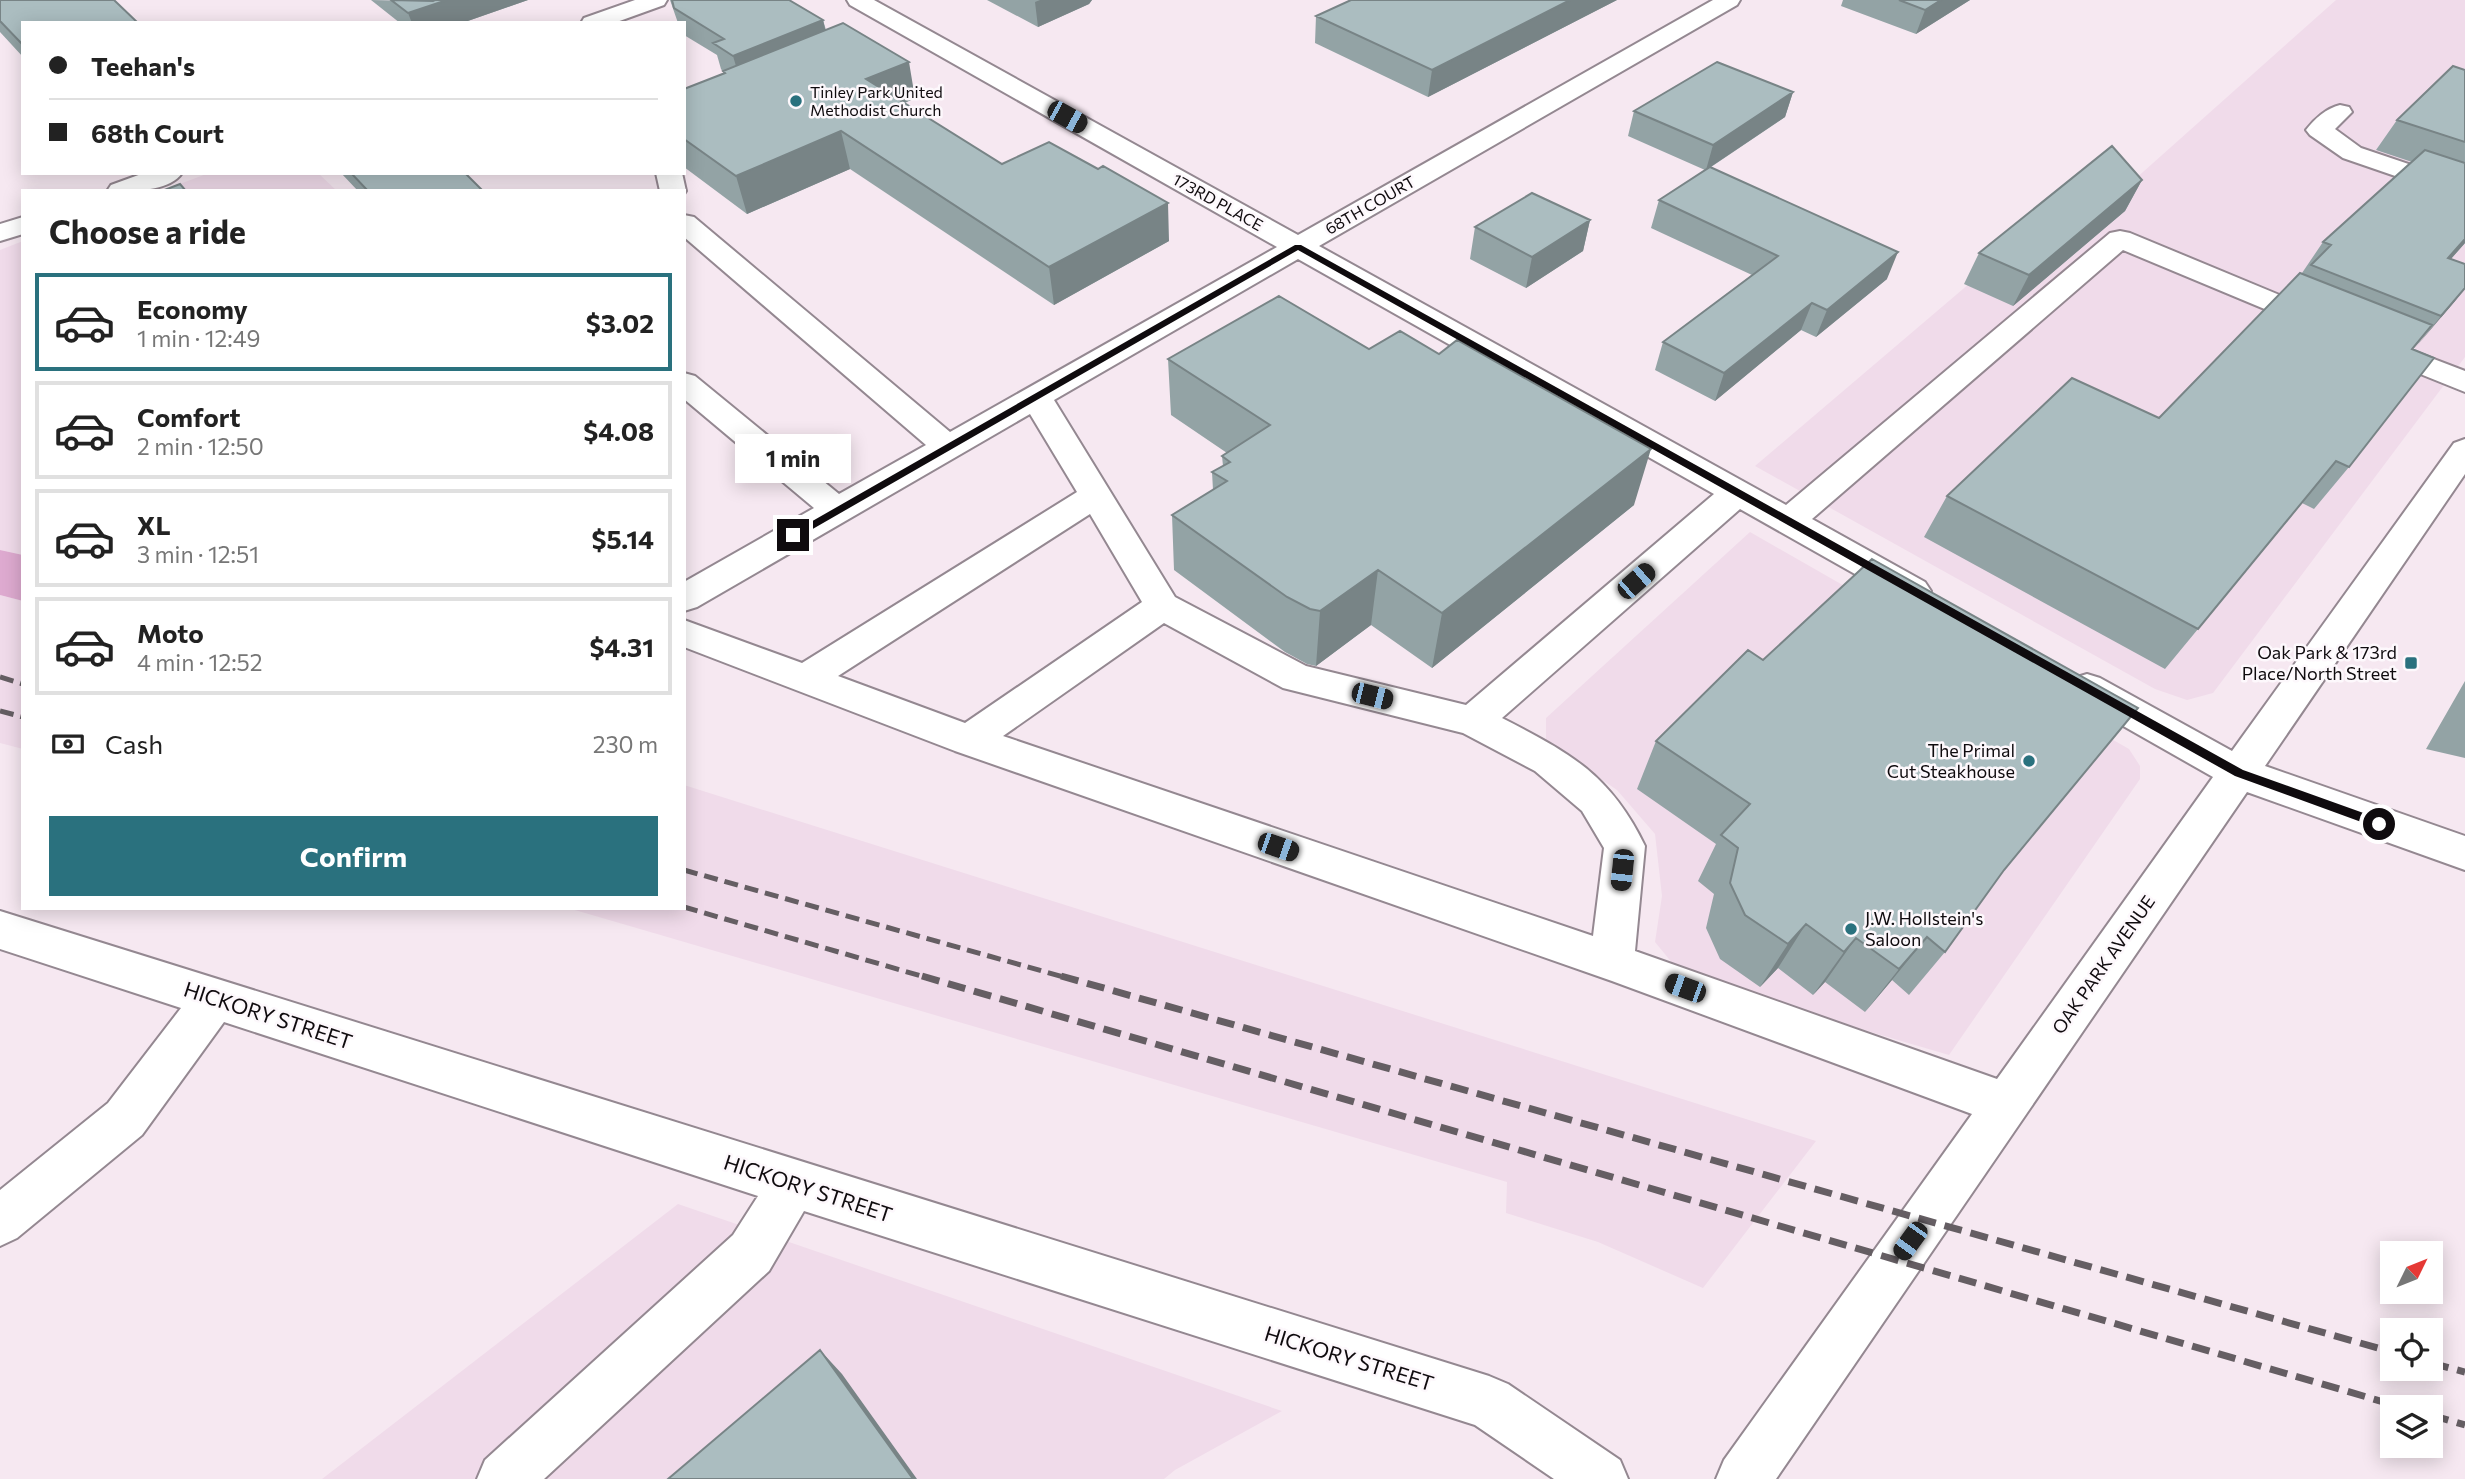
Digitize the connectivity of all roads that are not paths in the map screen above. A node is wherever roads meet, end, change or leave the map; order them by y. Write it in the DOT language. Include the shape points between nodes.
graph roads {
  1 [pos="656,0"];
  2 [pos="858,0"];
  3 [pos="1728,0"];
  4 [pos="598,21"];
  5 [pos="905,26"];
  6 [pos="875,39"];
  7 [pos="2340,112"];
  8 [pos="164,175"];
  9 [pos="125,189"];
  10 [pos="2465,192"];
  11 [pos="686,225"];
  12 [pos="21,226"];
  13 [pos="0,233"];
  14 [pos="1298,247"];
  15 [pos="2465,382"];
  16 [pos="686,385"];
  17 [pos="1035,397"];
  18 [pos="948,447"];
  19 [pos="2465,450"];
  20 [pos="1737,493"];
  21 [pos="1096,495"];
  22 [pos="836,510"];
  23 [pos="1789,521"];
  24 [pos="686,597"];
  25 [pos="1933,602"];
  26 [pos="1162,606"];
  27 [pos="686,634"];
  28 [pos="2065,676"];
  29 [pos="805,679"];
  30 [pos="1473,722"];
  31 [pos="969,740"];
  32 [pos="2239,773"];
  33 [pos="2465,853"];
  34 [pos="0,930"];
  35 [pos="1612,962"];
  36 [pos="215,998"];
  37 [pos="2006,1104"];
  38 [pos="793,1184"];
  39 [pos="0,1221"];
  40 [pos="504,1479"];
  41 [pos="1601,1479"];
  42 [pos="1743,1479"];
  1 -- 4 [label="street"];
  2 -- 5 [label="street, 173RD PLACE"];
  3 -- 14 [label="street, 68TH COURT"];
  5 -- 6 [label="street"];
  5 -- 14 [label="street, 173RD PLACE"];
  7 -- 10 [label="street" via="2319,130 2352,153"];
  8 -- 9 [label="street"];
  11 -- 18 [label="street"];
  12 -- 13 [label="street"];
  14 -- 17 [label="street, 68TH COURT"];
  14 -- 20 [label="street, 173RD PLACE"];
  15 -- 23 [label="street" via="2120,239"];
  16 -- 22 [label="street"];
  17 -- 18 [label="street, 68TH COURT"];
  17 -- 21 [label="street"];
  18 -- 22 [label="street, 68TH COURT"];
  19 -- 32 [label="street, OAK PARK AVENUE"];
  20 -- 23 [label="street, 173RD PLACE"];
  20 -- 30 [label="street"];
  21 -- 26 [label="street"];
  21 -- 29 [label="street"];
  22 -- 24 [label="street, 68TH COURT"];
  23 -- 25 [label="street, 173RD PLACE"];
  26 -- 30 [label="street" via="1296,678"];
  26 -- 31 [label="street"];
  27 -- 29 [label="street"];
  28 -- 32 [label="street"];
  29 -- 31 [label="street"];
  30 -- 35 [label="street" via="1549,760 1597,800 1625,846"];
  31 -- 35 [label="street"];
  32 -- 33 [label="street"];
  32 -- 37 [label="street, OAK PARK AVENUE"];
  34 -- 36 [label="street, HICKORY STREET"];
  35 -- 37 [label="street"];
  36 -- 38 [label="street, HICKORY STREET"];
  36 -- 39 [label="street" via="125,1119"];
  37 -- 42 [label="street, OAK PARK AVENUE"];
  38 -- 40 [label="street" via="751,1254"];
  38 -- 41 [label="street, HICKORY STREET" via="1489,1403"];
}
